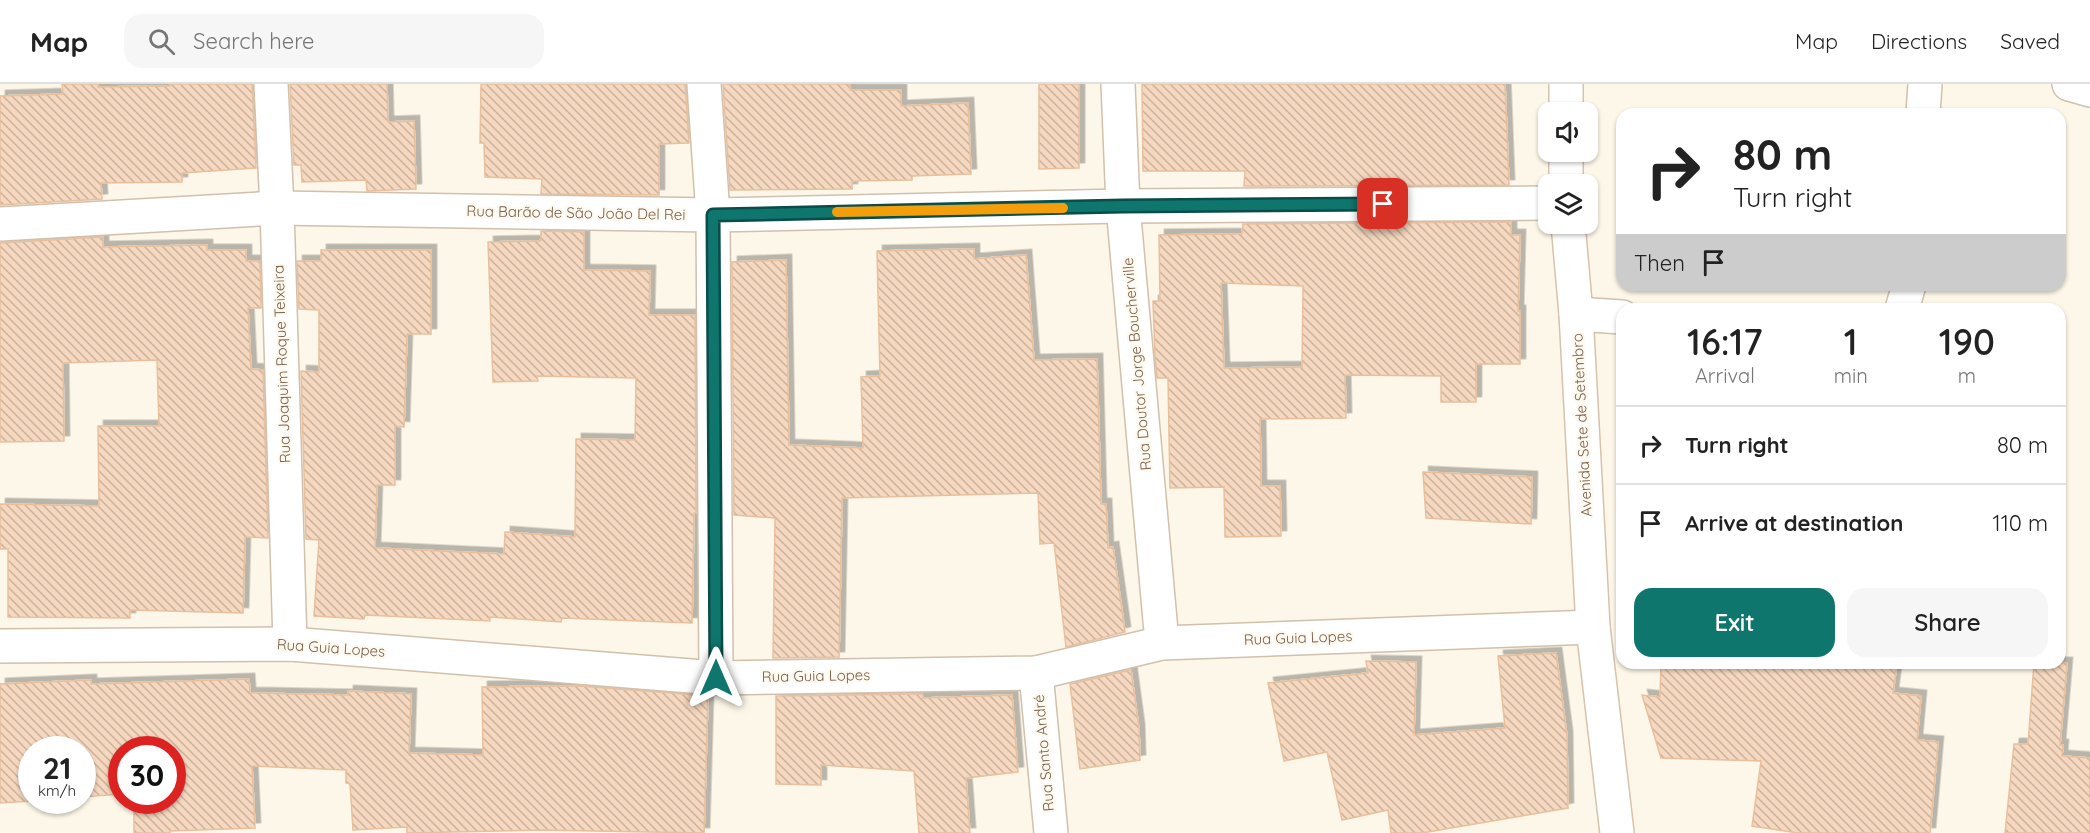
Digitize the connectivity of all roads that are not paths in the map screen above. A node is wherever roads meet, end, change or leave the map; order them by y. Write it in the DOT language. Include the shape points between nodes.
graph roads {
  1 [pos="270,84"];
  2 [pos="704,84"];
  3 [pos="1118,84"];
  4 [pos="1566,84"];
  5 [pos="1924,84"];
  6 [pos="2069,84"];
  7 [pos="2090,90"];
  8 [pos="1566,102"];
  9 [pos="1923,108"];
  10 [pos="1538,202"];
  11 [pos="1123,206"];
  12 [pos="277,208"];
  13 [pos="713,215"];
  14 [pos="0,224"];
  15 [pos="1569,234"];
  16 [pos="1576,314"];
  17 [pos="1616,317"];
  18 [pos="1593,627"];
  19 [pos="1162,643"];
  20 [pos="290,644"];
  21 [pos="0,646"];
  22 [pos="1036,673"];
  23 [pos="716,678"];
  24 [pos="1051,833"];
  25 [pos="1617,833"];
  1 -- 12 [label="street, Rua Joaquim Roque Teixeira"];
  2 -- 13 [label="street"];
  3 -- 11 [label="street, Rua Doutor Jorge Boucherville"];
  4 -- 8 [label="street"];
  5 -- 9 [label="street"];
  6 -- 7 [label="street"];
  10 -- 11 [label="street, Rua Barão de São João Del Rei"];
  11 -- 13 [label="street, Rua Barão de São João Del Rei"];
  11 -- 19 [label="street, Rua Doutor Jorge Boucherville"];
  12 -- 13 [label="street, Rua Barão de São João Del Rei"];
  12 -- 14 [label="street, Rua Barão de São João Del Rei"];
  12 -- 20 [label="street, Rua Joaquim Roque Teixeira"];
  13 -- 23 [label="street"];
  15 -- 16 [label="street, Avenida Sete de Setembro"];
  16 -- 17 [label="street"];
  16 -- 18 [label="street, Avenida Sete de Setembro"];
  18 -- 19 [label="street, Rua Guia Lopes"];
  18 -- 25 [label="street, Avenida Sete de Setembro"];
  19 -- 22 [label="street, Rua Guia Lopes"];
  20 -- 21 [label="street, Rua Guia Lopes"];
  20 -- 23 [label="street, Rua Guia Lopes"];
  22 -- 23 [label="street, Rua Guia Lopes"];
  22 -- 24 [label="street, Rua Santo André"];
}
